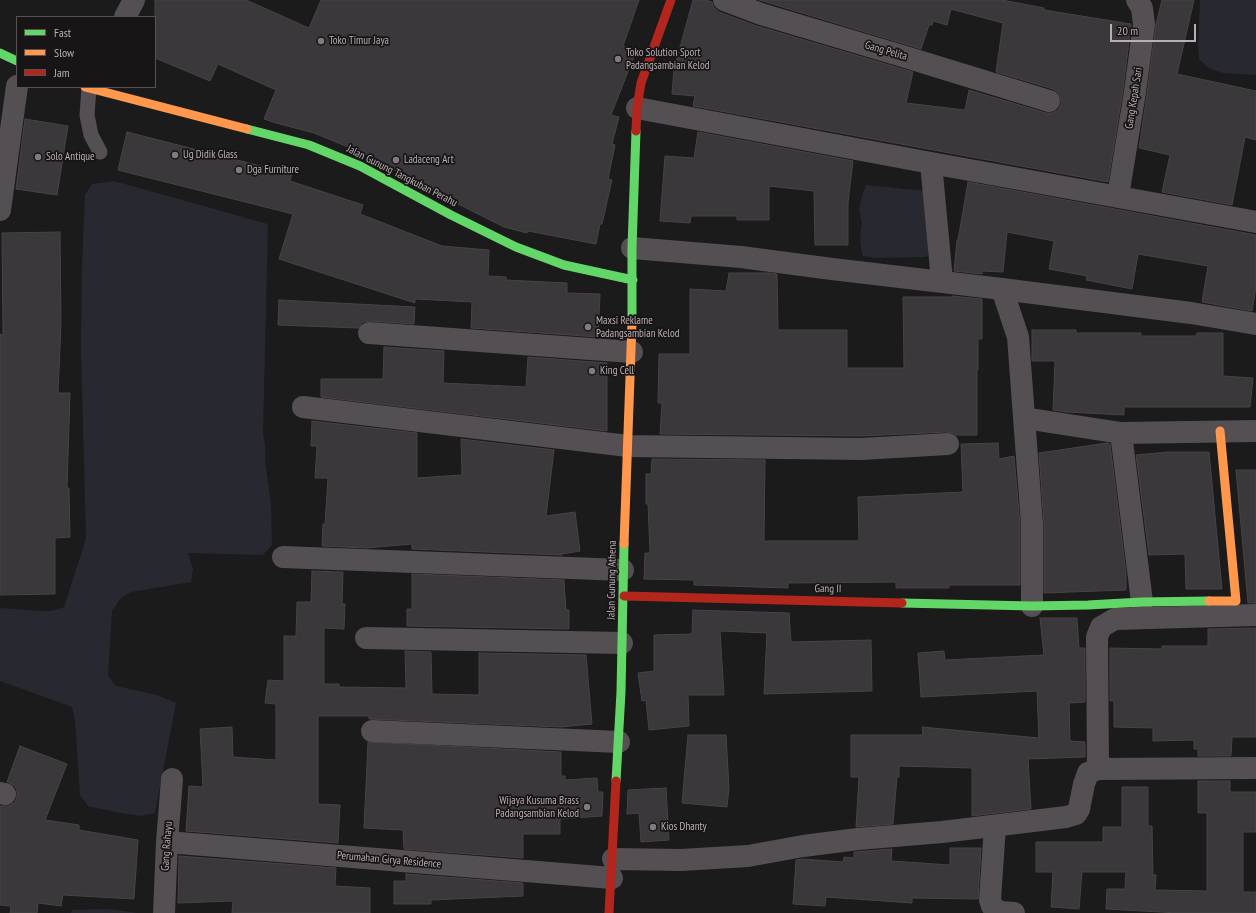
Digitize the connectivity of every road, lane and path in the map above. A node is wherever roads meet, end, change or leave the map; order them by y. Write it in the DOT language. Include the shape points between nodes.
graph roads {
  1 [pos="134,0"];
  2 [pos="671,0"];
  3 [pos="724,0"];
  4 [pos="1137,0"];
  5 [pos="126,16"];
  6 [pos="0,53"];
  7 [pos="16,61"];
  8 [pos="17,88"];
  9 [pos="88,88"];
  10 [pos="1049,101"];
  11 [pos="637,108"];
  12 [pos="100,152"];
  13 [pos="931,164"];
  14 [pos="1118,196"];
  15 [pos="0,210"];
  16 [pos="1256,222"];
  17 [pos="632,248"];
  18 [pos="633,280"];
  19 [pos="942,281"];
  20 [pos="1002,289"];
  21 [pos="1256,324"];
  22 [pos="369,333"];
  23 [pos="632,352"];
  24 [pos="304,407"];
  25 [pos="1024,418"];
  26 [pos="1220,431"];
  27 [pos="1256,431"];
  28 [pos="1121,433"];
  29 [pos="948,444"];
  30 [pos="628,446"];
  31 [pos="283,557"];
  32 [pos="623,570"];
  33 [pos="624,596"];
  34 [pos="1142,602"];
  35 [pos="1032,606"];
  36 [pos="1256,615"];
  37 [pos="366,638"];
  38 [pos="622,643"];
  39 [pos="372,731"];
  40 [pos="619,742"];
  41 [pos="1256,768"];
  42 [pos="1098,769"];
  43 [pos="172,779"];
  44 [pos="995,826"];
  45 [pos="167,842"];
  46 [pos="612,868"];
  47 [pos="164,913"];
  48 [pos="609,913"];
  49 [pos="1014,913"];
  1 -- 5 [label="street"];
  2 -- 11 [label="street" via="646,67"];
  3 -- 10 [label="street, Gang Pelita" via="761,14"];
  4 -- 14 [label="street, Gang Kepah Sari" via="1142,8 1144,24"];
  6 -- 7 [label="street"];
  8 -- 15 [label="street"];
  9 -- 12 [label="lane" via="87,115 91,135"];
  9 -- 18 [label="street, Jalan Gunung Tangkuban Perahu" via="309,145 360,166 516,248 564,265"];
  11 -- 13 [label="street"];
  11 -- 17 [label="street"];
  13 -- 14 [label="street"];
  13 -- 19 [label="street"];
  14 -- 16 [label="street"];
  17 -- 18 [label="street, Jalan Gunung Athena"];
  17 -- 19 [label="street" via="741,257"];
  18 -- 23 [label="street, Jalan Gunung Athena"];
  19 -- 20 [label="street"];
  20 -- 21 [label="street" via="1191,313"];
  20 -- 25 [label="street" via="1018,337"];
  22 -- 23 [label="street"];
  23 -- 30 [label="street, Jalan Gunung Athena"];
  24 -- 30 [label="street"];
  25 -- 28 [label="street"];
  25 -- 35 [label="street" via="1032,524"];
  26 -- 27 [label="street"];
  26 -- 28 [label="street"];
  26 -- 34 [label="street, Gang II" via="1236,601"];
  28 -- 34 [label="street"];
  29 -- 30 [label="street" via="861,449"];
  30 -- 32 [label="street, Jalan Gunung Athena"];
  31 -- 32 [label="street"];
  32 -- 33 [label="street, Jalan Gunung Athena"];
  33 -- 35 [label="street, Gang II"];
  33 -- 38 [label="street, Jalan Gunung Athena"];
  34 -- 35 [label="street, Gang II"];
  36 -- 42 [label="street" via="1115,619 1101,627 1097,637"];
  37 -- 38 [label="street"];
  38 -- 40 [label="street, Jalan Gunung Athena"];
  39 -- 40 [label="street"];
  40 -- 46 [label="street, Jalan Gunung Athena"];
  41 -- 42 [label="street"];
  42 -- 44 [label="street, Perumahan Girya Residence" via="1088,773 1076,814"];
  43 -- 45 [label="street, Gang Rahayu"];
  44 -- 46 [label="street, Perumahan Girya Residence" via="858,839 748,856"];
  44 -- 49 [label="street" via="990,900 997,910"];
  45 -- 46 [label="street, Perumahan Girya Residence"];
  45 -- 47 [label="street, Gang Rahayu"];
  46 -- 48 [label="street, Jalan Gunung Athena"];
}
